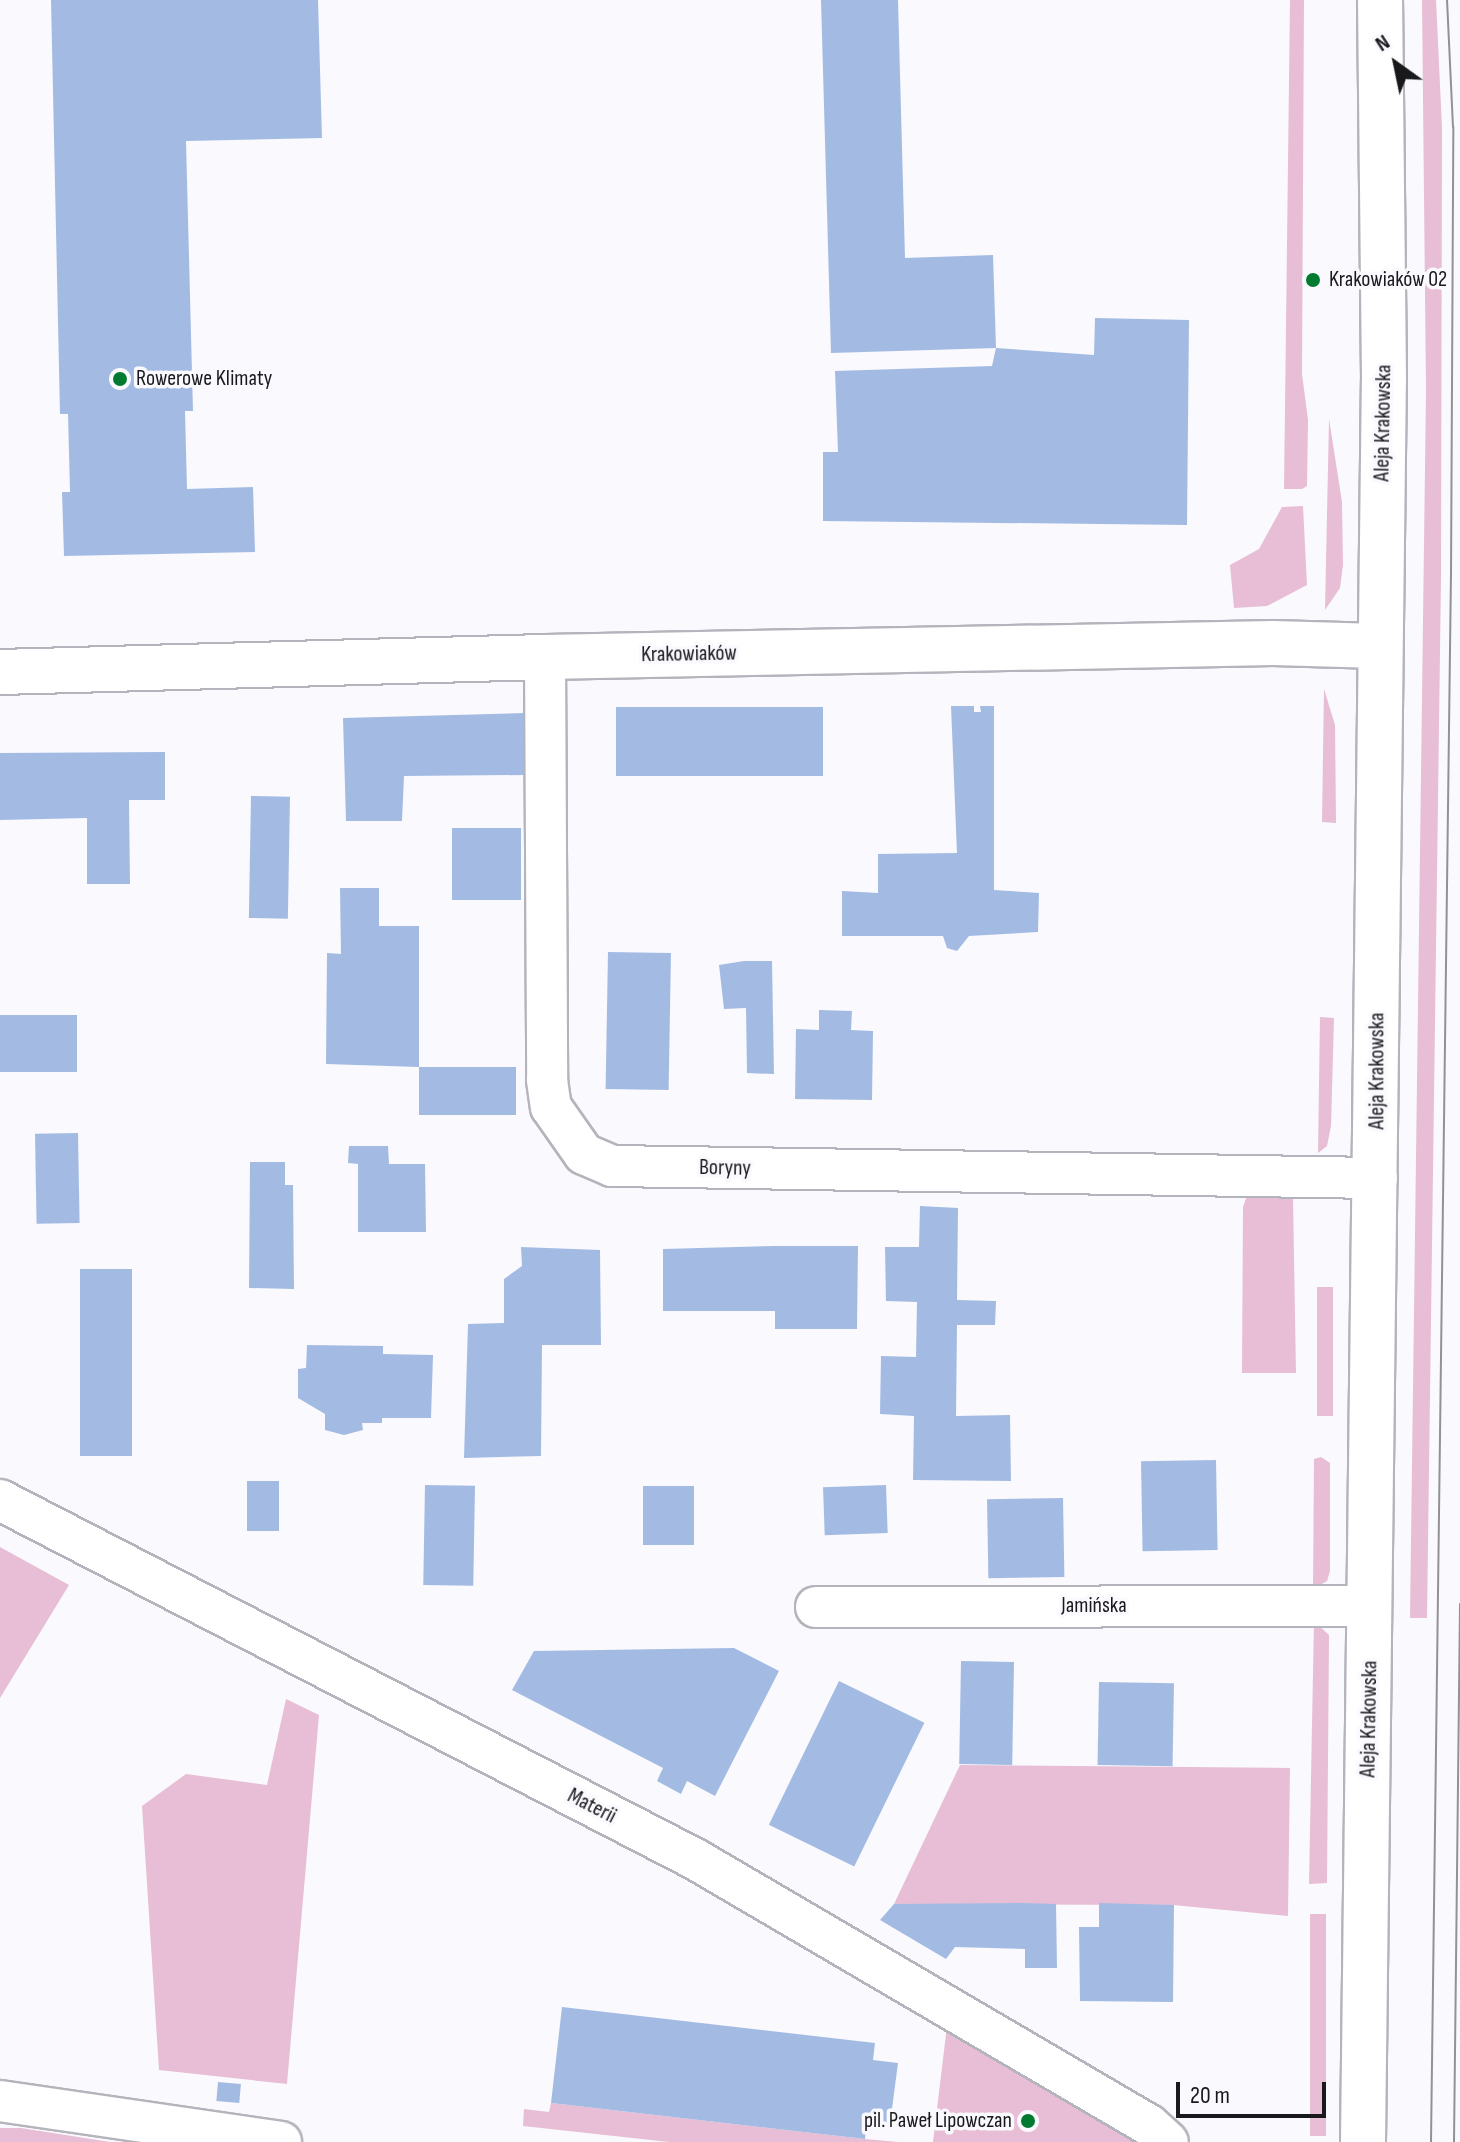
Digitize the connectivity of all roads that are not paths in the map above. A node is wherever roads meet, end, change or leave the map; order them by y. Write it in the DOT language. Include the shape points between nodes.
graph roads {
  1 [pos="1380,0"];
  2 [pos="1379,646"];
  3 [pos="545,657"];
  4 [pos="0,672"];
  5 [pos="1377,1178"];
  6 [pos="0,1500"];
  7 [pos="1371,1606"];
  8 [pos="816,1607"];
  9 [pos="0,2101"];
  10 [pos="281,2142"];
  11 [pos="1168,2142"];
  12 [pos="1363,2142"];
  1 -- 2 [label="main road, Aleja Krakowska" via="1384,351"];
  2 -- 3 [label="main road, Krakowiaków" via="1273,643"];
  2 -- 5 [label="main road, Aleja Krakowska"];
  3 -- 4 [label="main road, Krakowiaków"];
  3 -- 5 [label="street, Boryny" via="547,1080 551,1107 584,1154 612,1166"];
  5 -- 7 [label="main road, Aleja Krakowska"];
  6 -- 11 [label="street, Materii" via="695,1859 1149,2125"];
  7 -- 8 [label="street, Jamińska"];
  7 -- 12 [label="main road, Aleja Krakowska"];
  9 -- 10 [label="street"];
}
